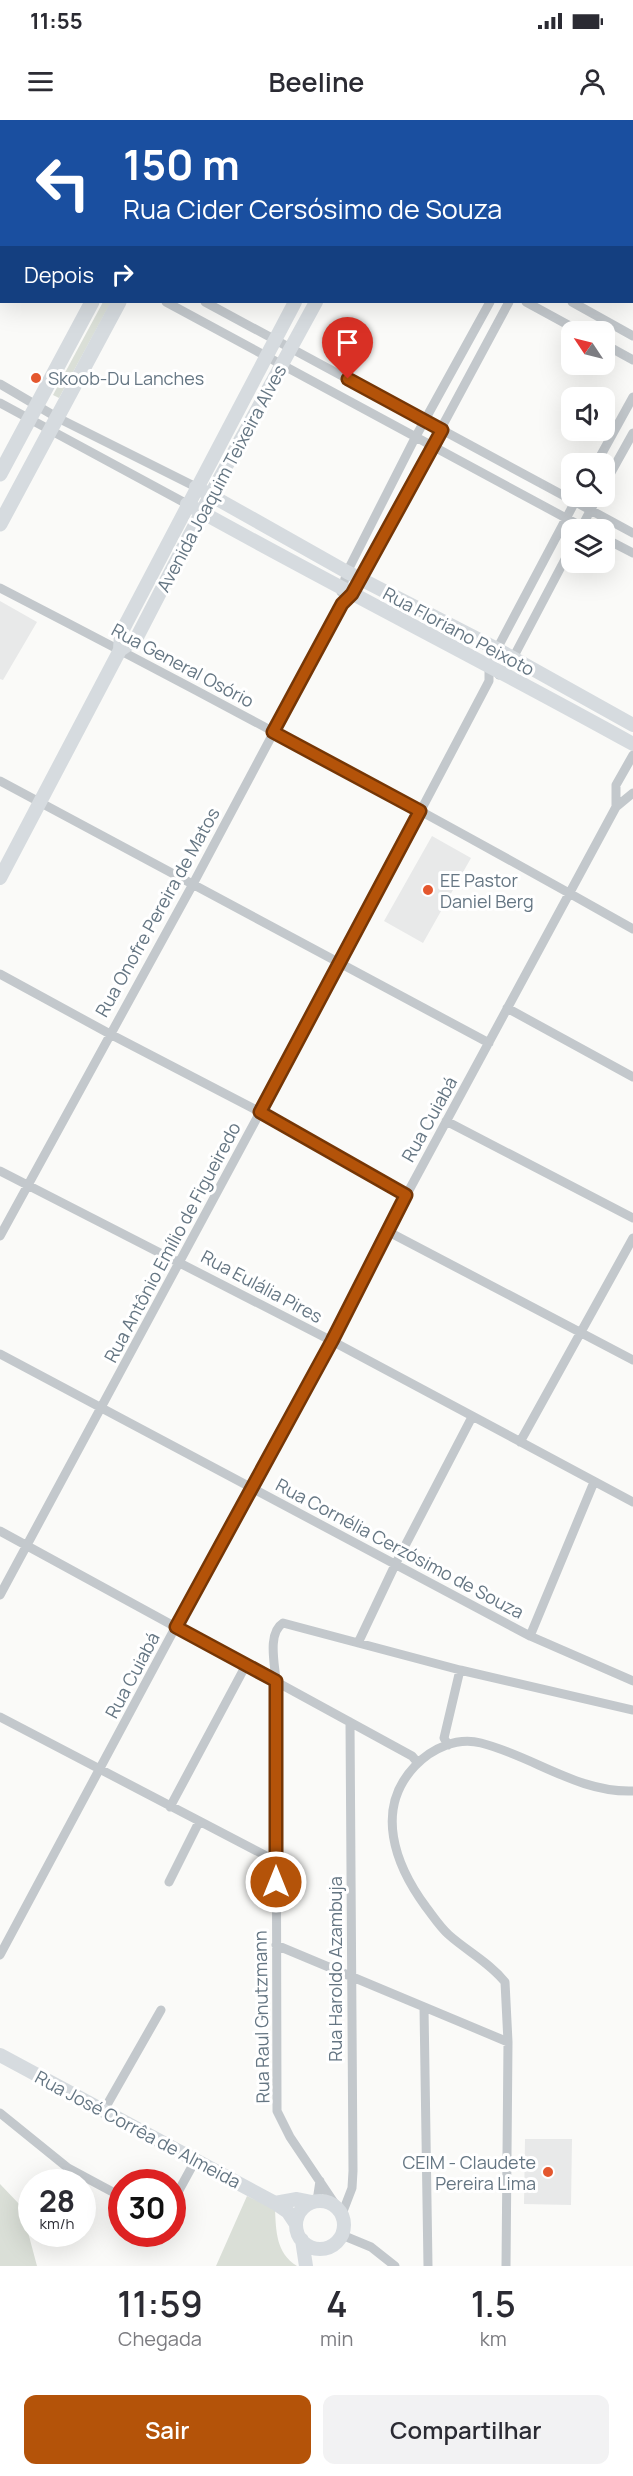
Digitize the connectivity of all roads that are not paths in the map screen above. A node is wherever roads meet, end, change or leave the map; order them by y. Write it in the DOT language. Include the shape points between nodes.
graph roads {
  1 [pos="91,303"];
  2 [pos="118,303"];
  3 [pos="168,303"];
  4 [pos="207,303"];
  5 [pos="294,303"];
  6 [pos="315,303"];
  7 [pos="489,303"];
  8 [pos="508,303"];
  9 [pos="528,303"];
  10 [pos="574,303"];
  11 [pos="561,321"];
  12 [pos="633,336"];
  13 [pos="275,339"];
  14 [pos="291,347"];
  15 [pos="615,350"];
  16 [pos="265,356"];
  17 [pos="633,360"];
  18 [pos="282,364"];
  19 [pos="0,384"];
  20 [pos="633,397"];
  21 [pos="0,404"];
  22 [pos="37,405"];
  23 [pos="58,418"];
  24 [pos="29,420"];
  25 [pos="425,420"];
  26 [pos="442,430"];
  27 [pos="50,432"];
  28 [pos="633,433"];
  29 [pos="415,438"];
  30 [pos="432,447"];
  31 [pos="602,453"];
  32 [pos="615,465"];
  33 [pos="0,474"];
  34 [pos="196,487"];
  35 [pos="561,491"];
  36 [pos="211,494"];
  37 [pos="187,504"];
  38 [pos="573,507"];
  39 [pos="586,507"];
  40 [pos="592,507"];
  41 [pos="590,511"];
  42 [pos="202,512"];
  43 [pos="567,517"];
  44 [pos="570,519"];
  45 [pos="587,519"];
  46 [pos="0,524"];
  47 [pos="633,533"];
  48 [pos="615,544"];
  49 [pos="633,554"];
  50 [pos="561,567"];
  51 [pos="354,576"];
  52 [pos="0,588"];
  53 [pos="345,595"];
  54 [pos="497,649"];
  55 [pos="120,650"];
  56 [pos="513,658"];
  57 [pos="489,665"];
  58 [pos="503,672"];
  59 [pos="489,681"];
  60 [pos="633,725"];
  61 [pos="273,732"];
  62 [pos="633,744"];
  63 [pos="633,755"];
  64 [pos="0,781"];
  65 [pos="633,794"];
  66 [pos="41,804"];
  67 [pos="616,807"];
  68 [pos="420,811"];
  69 [pos="0,878"];
  70 [pos="192,884"];
  71 [pos="569,893"];
  72 [pos="633,929"];
  73 [pos="341,962"];
  74 [pos="0,974"];
  75 [pos="507,1008"];
  76 [pos="110,1034"];
  77 [pos="489,1043"];
  78 [pos="633,1077"];
  79 [pos="260,1112"];
  80 [pos="446,1121"];
  81 [pos="0,1171"];
  82 [pos="28,1185"];
  83 [pos="406,1195"];
  84 [pos="633,1218"];
  85 [pos="387,1231"];
  86 [pos="0,1236"];
  87 [pos="633,1238"];
  88 [pos="180,1262"];
  89 [pos="581,1332"];
  90 [pos="332,1341"];
  91 [pos="0,1354"];
  92 [pos="633,1360"];
  93 [pos="102,1408"];
  94 [pos="471,1418"];
  95 [pos="520,1442"];
  96 [pos="594,1482"];
  97 [pos="251,1486"];
  98 [pos="633,1502"];
  99 [pos="0,1531"];
  100 [pos="27,1546"];
  101 [pos="395,1565"];
  102 [pos="0,1595"];
  103 [pos="176,1627"];
  104 [pos="530,1636"];
  105 [pos="358,1643"];
  106 [pos="246,1665"];
  107 [pos="460,1670"];
  108 [pos="276,1681"];
  109 [pos="633,1681"];
  110 [pos="633,1710"];
  111 [pos="0,1717"];
  112 [pos="350,1722"];
  113 [pos="448,1745"];
  114 [pos="418,1763"];
  115 [pos="100,1770"];
  116 [pos="633,1791"];
  117 [pos="170,1807"];
  118 [pos="199,1822"];
  119 [pos="276,1861"];
  120 [pos="169,1882"];
  121 [pos="276,1945"];
  122 [pos="0,1956"];
  123 [pos="351,1978"];
  124 [pos="424,2007"];
  125 [pos="161,2010"];
  126 [pos="508,2042"];
  127 [pos="0,2055"];
  128 [pos="104,2110"];
  129 [pos="0,2113"];
  130 [pos="195,2161"];
  131 [pos="186,2177"];
  132 [pos="320,2181"];
  133 [pos="108,2189"];
  134 [pos="315,2202"];
  135 [pos="275,2203"];
  136 [pos="340,2212"];
  137 [pos="296,2224"];
  138 [pos="342,2235"];
  139 [pos="302,2240"];
  140 [pos="325,2248"];
  141 [pos="309,2266"];
  142 [pos="395,2266"];
  143 [pos="428,2266"];
  144 [pos="506,2266"];
  1 -- 22 [label="main road"];
  2 -- 23 [label="main road"];
  3 -- 16 [label="street"];
  4 -- 13 [label="street"];
  5 -- 13 [label="street, Avenida Joaquim Teixeira Alves"];
  6 -- 14 [label="street, Avenida Joaquim Teixeira Alves"];
  7 -- 25 [label="street, Rua Onofre Pereira de Matos"];
  8 -- 26 [label="street, Rua Onofre Pereira de Matos"];
  9 -- 11 [label="street"];
  10 -- 12 [label="street"];
  13 -- 14 [label="street"];
  13 -- 16 [label="street, Avenida Joaquim Teixeira Alves"];
  14 -- 18 [label="street, Avenida Joaquim Teixeira Alves"];
  14 -- 25 [label="street"];
  15 -- 17 [label="street"];
  16 -- 18 [label="street"];
  16 -- 34 [label="street, Avenida Joaquim Teixeira Alves"];
  18 -- 29 [label="street"];
  18 -- 36 [label="street, Avenida Joaquim Teixeira Alves"];
  19 -- 22 [label="street, Rua Floriano Peixoto"];
  20 -- 31 [label="street"];
  21 -- 24 [label="street, Rua Floriano Peixoto"];
  22 -- 23 [label="street, Rua Floriano Peixoto"];
  22 -- 24 [label="main road"];
  23 -- 27 [label="main road"];
  23 -- 34 [label="street, Rua Floriano Peixoto"];
  24 -- 27 [label="street, Rua Floriano Peixoto"];
  24 -- 33 [label="main road"];
  25 -- 26 [label="street"];
  25 -- 29 [label="street, Rua Onofre Pereira de Matos"];
  26 -- 30 [label="street, Rua Onofre Pereira de Matos"];
  26 -- 35 [label="street"];
  27 -- 37 [label="street, Rua Floriano Peixoto"];
  27 -- 46 [label="main road"];
  28 -- 32 [label="street"];
  29 -- 30 [label="street"];
  29 -- 51 [label="street, Rua Onofre Pereira de Matos"];
  30 -- 43 [label="street"];
  30 -- 51 [label="street, Rua Onofre Pereira de Matos"];
  34 -- 36 [label="street, Rua Floriano Peixoto"];
  34 -- 37 [label="street, Avenida Joaquim Teixeira Alves"];
  36 -- 42 [label="street, Avenida Joaquim Teixeira Alves"];
  36 -- 51 [label="street, Rua Floriano Peixoto"];
  37 -- 42 [label="street, Rua Floriano Peixoto"];
  37 -- 55 [label="street, Avenida Joaquim Teixeira Alves" via="121,633"];
  38 -- 43 [label="street, Rua Antônio Emílio de Figueiredo"];
  39 -- 41 [label="street"];
  40 -- 41 [label="street"];
  41 -- 45 [label="street"];
  41 -- 47 [label="street"];
  42 -- 53 [label="street, Rua Floriano Peixoto"];
  42 -- 55 [label="street, Avenida Joaquim Teixeira Alves" via="136,639"];
  43 -- 44 [label="street"];
  43 -- 54 [label="street, Rua Antônio Emílio de Figueiredo"];
  48 -- 49 [label="street"];
  50 -- 56 [label="street, Rua Antônio Emílio de Figueiredo"];
  51 -- 53 [label="street, Rua Onofre Pereira de Matos"];
  51 -- 53 [label="street, Rua Onofre Pereira de Matos"];
  51 -- 54 [label="street, Rua Floriano Peixoto"];
  52 -- 55 [label="street, Rua General Osório"];
  53 -- 57 [label="street, Rua Floriano Peixoto"];
  53 -- 61 [label="street, Rua Onofre Pereira de Matos"];
  54 -- 56 [label="street, Rua Floriano Peixoto"];
  54 -- 57 [label="street, Rua Antônio Emílio de Figueiredo"];
  55 -- 61 [label="street, Rua General Osório"];
  55 -- 66 [label="street, Avenida Joaquim Teixeira Alves"];
  56 -- 58 [label="street, Rua Antônio Emílio de Figueiredo"];
  56 -- 60 [label="street, Rua Floriano Peixoto"];
  57 -- 58 [label="street, Rua Floriano Peixoto"];
  57 -- 59 [label="street, Rua Antônio Emílio de Figueiredo"];
  58 -- 59 [label="street, Rua Antônio Emílio de Figueiredo"];
  58 -- 62 [label="street, Rua Floriano Peixoto"];
  59 -- 68 [label="street, Rua Antônio Emílio de Figueiredo"];
  61 -- 68 [label="street, Rua General Osório"];
  61 -- 70 [label="street, Rua Onofre Pereira de Matos"];
  63 -- 67 [label="street, Rua Cuiabá" via="616,785"];
  64 -- 66 [label="street"];
  65 -- 67 [label="street, Rua Cuiabá"];
  66 -- 69 [label="street, Avenida Joaquim Teixeira Alves"];
  66 -- 70 [label="street"];
  67 -- 71 [label="street, Rua Cuiabá"];
  68 -- 71 [label="street, Rua General Osório"];
  68 -- 73 [label="street, Rua Antônio Emílio de Figueiredo"];
  70 -- 73 [label="street"];
  70 -- 76 [label="street, Rua Onofre Pereira de Matos"];
  71 -- 72 [label="street, Rua General Osório"];
  71 -- 75 [label="street, Rua Cuiabá"];
  73 -- 77 [label="street"];
  73 -- 79 [label="street, Rua Antônio Emílio de Figueiredo"];
  74 -- 76 [label="street"];
  75 -- 77 [label="street, Rua Cuiabá"];
  75 -- 78 [label="street"];
  76 -- 79 [label="street"];
  76 -- 82 [label="street, Rua Onofre Pereira de Matos"];
  77 -- 80 [label="street, Rua Cuiabá"];
  79 -- 83 [label="street"];
  79 -- 88 [label="street, Rua Antônio Emílio de Figueiredo"];
  80 -- 83 [label="street, Rua Cuiabá"];
  80 -- 84 [label="street"];
  81 -- 82 [label="street, Rua Eulália Pires"];
  82 -- 86 [label="street, Rua Onofre Pereira de Matos"];
  82 -- 88 [label="street, Rua Eulália Pires"];
  83 -- 85 [label="street, Rua Cuiabá"];
  85 -- 89 [label="street"];
  85 -- 90 [label="street, Rua Cuiabá"];
  87 -- 89 [label="street"];
  88 -- 90 [label="street, Rua Eulália Pires"];
  88 -- 93 [label="street, Rua Antônio Emílio de Figueiredo"];
  89 -- 92 [label="street"];
  89 -- 95 [label="street"];
  90 -- 94 [label="street, Rua Eulália Pires"];
  90 -- 97 [label="street, Rua Cuiabá"];
  91 -- 93 [label="street, Rua Cornélia Cerzósimo de Souza"];
  93 -- 97 [label="street, Rua Cornélia Cerzósimo de Souza"];
  93 -- 100 [label="street, Rua Antônio Emílio de Figueiredo"];
  94 -- 95 [label="street, Rua Eulália Pires"];
  94 -- 101 [label="street"];
  95 -- 96 [label="street, Rua Eulália Pires"];
  96 -- 98 [label="street, Rua Eulália Pires"];
  96 -- 104 [label="street"];
  97 -- 101 [label="street, Rua Cornélia Cerzósimo de Souza"];
  97 -- 103 [label="street, Rua Cuiabá"];
  99 -- 100 [label="street"];
  100 -- 102 [label="street, Rua Antônio Emílio de Figueiredo"];
  100 -- 103 [label="street"];
  101 -- 104 [label="street, Rua Cornélia Cerzósimo de Souza"];
  101 -- 105 [label="street"];
  103 -- 106 [label="street"];
  103 -- 115 [label="street, Rua Cuiabá"];
  104 -- 109 [label="street, Rua Cornélia Cerzósimo de Souza"];
  105 -- 107 [label="street"];
  105 -- 108 [label="street, Rua Raul Gnutzmann" via="283,1623 274,1634"];
  106 -- 108 [label="street"];
  106 -- 117 [label="street"];
  107 -- 110 [label="street"];
  107 -- 113 [label="street" via="444,1738"];
  108 -- 112 [label="street"];
  108 -- 119 [label="street, Rua Raul Gnutzmann"];
  111 -- 115 [label="street"];
  112 -- 114 [label="street"];
  112 -- 123 [label="street, Rua Haroldo Azambuja"];
  113 -- 114 [label="street"];
  113 -- 116 [label="street" via="482,1743 598,1789"];
  114 -- 126 [label="street" via="394,1799 392,1828 399,1861 409,1883 438,1923 505,1982"];
  115 -- 117 [label="street"];
  115 -- 122 [label="street, Rua Cuiabá"];
  117 -- 118 [label="street"];
  118 -- 119 [label="street"];
  118 -- 120 [label="street"];
  119 -- 121 [label="street, Rua Raul Gnutzmann"];
  121 -- 123 [label="street"];
  121 -- 132 [label="street, Rua Raul Gnutzmann" via="278,2111 290,2137"];
  123 -- 124 [label="street"];
  123 -- 136 [label="street, Rua Haroldo Azambuja" via="352,2188"];
  124 -- 126 [label="street"];
  124 -- 143 [label="street"];
  125 -- 128 [label="street"];
  126 -- 144 [label="street"];
  127 -- 128 [label="street, Rua José Corrêa de Almeida"];
  128 -- 130 [label="street, Rua José Corrêa de Almeida"];
  129 -- 133 [label="street" via="68,2168"];
  130 -- 131 [label="street"];
  130 -- 135 [label="street, Rua José Corrêa de Almeida"];
  132 -- 134 [label="street"];
  132 -- 136 [label="street, Rua Raul Gnutzmann"];
  134 -- 135 [label="street" via="297,2199"];
  134 -- 136 [label="street" via="329,2203"];
  134 -- 137 [label="street" via="301,2211"];
  135 -- 137 [label="street, Rua José Corrêa de Almeida"];
  136 -- 138 [label="street"];
  137 -- 139 [label="street"];
  138 -- 140 [label="street"];
  138 -- 142 [label="street" via="371,2247"];
  139 -- 140 [label="street" via="312,2248"];
  139 -- 141 [label="street"];
  140 -- 141 [label="street"];
}
